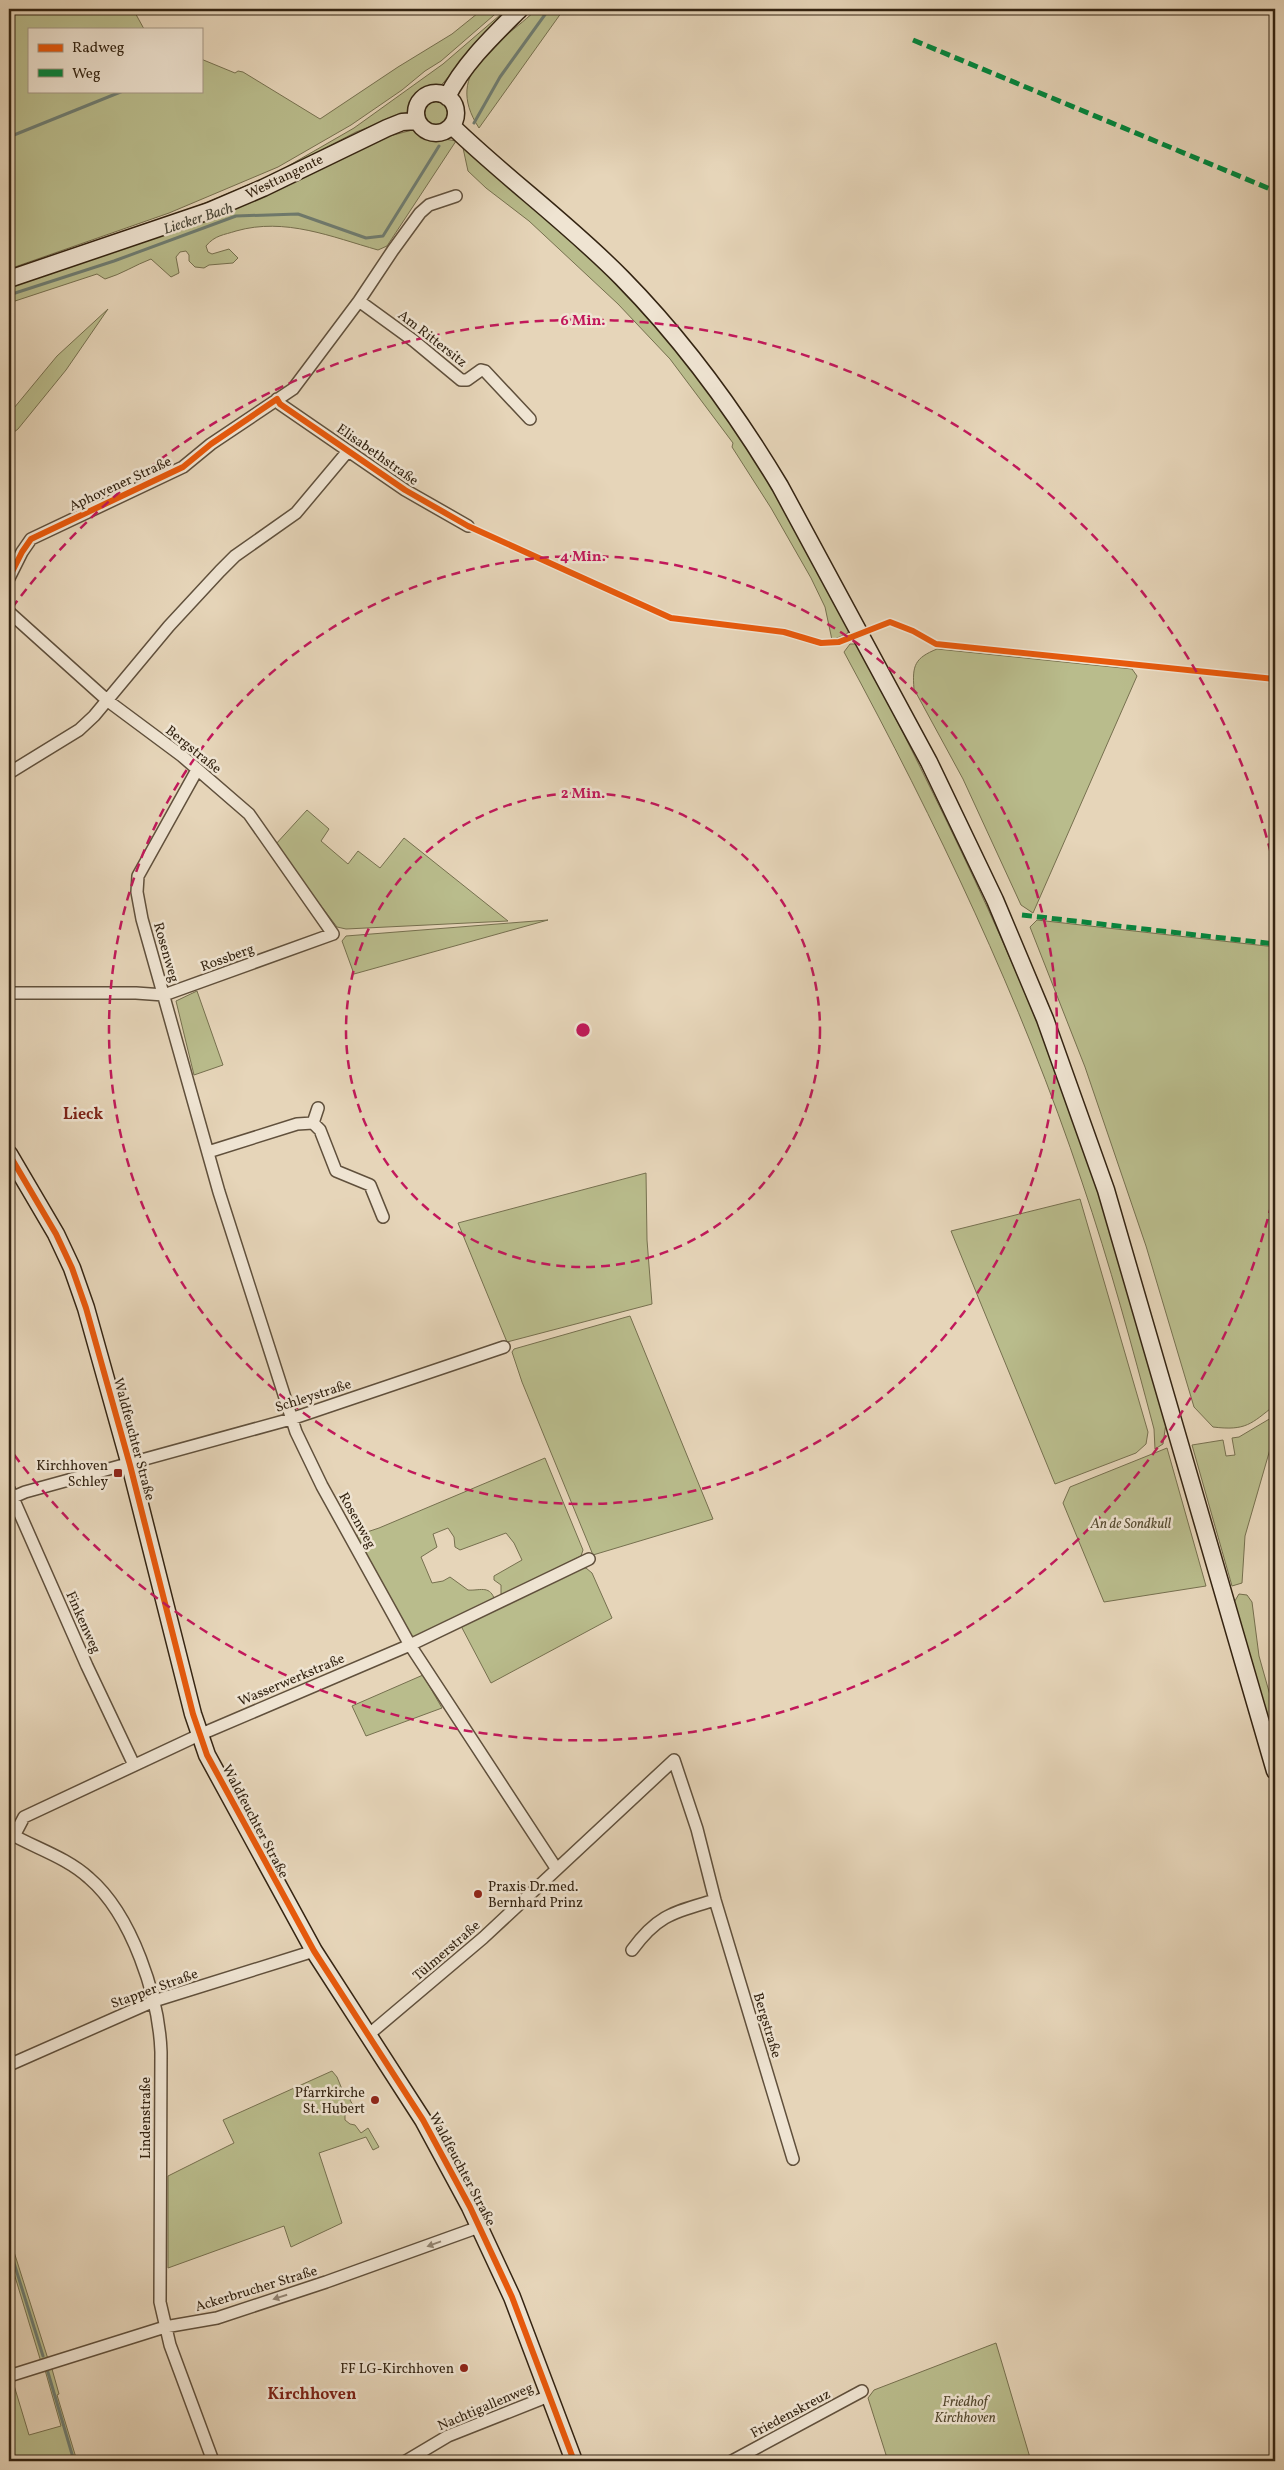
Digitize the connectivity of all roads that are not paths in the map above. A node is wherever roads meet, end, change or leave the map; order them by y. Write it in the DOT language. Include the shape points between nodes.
graph roads {
  1 [pos="520,9"];
  2 [pos="448,96"];
  3 [pos="417,121"];
  4 [pos="452,126"];
  5 [pos="456,196"];
  6 [pos="9,279"];
  7 [pos="359,301"];
  8 [pos="277,399"];
  9 [pos="530,419"];
  10 [pos="348,451"];
  11 [pos="468,526"];
  12 [pos="9,578"];
  13 [pos="9,612"];
  14 [pos="108,701"];
  15 [pos="197,770"];
  16 [pos="9,773"];
  17 [pos="333,934"];
  18 [pos="9,993"];
  19 [pos="164,996"];
  20 [pos="318,1108"];
  21 [pos="313,1123"];
  22 [pos="208,1152"];
  23 [pos="9,1154"];
  24 [pos="383,1217"];
  25 [pos="504,1347"];
  26 [pos="291,1419"];
  27 [pos="130,1465"];
  28 [pos="10,1495"];
  29 [pos="589,1559"];
  30 [pos="410,1645"];
  31 [pos="199,1734"];
  32 [pos="674,1760"];
  33 [pos="134,1765"];
  34 [pos="1275,1771"];
  35 [pos="12,1835"];
  36 [pos="556,1868"];
  37 [pos="715,1900"];
  38 [pos="632,1950"];
  39 [pos="314,1951"];
  40 [pos="154,2001"];
  41 [pos="367,2036"];
  42 [pos="9,2065"];
  43 [pos="793,2159"];
  44 [pos="479,2226"];
  45 [pos="165,2327"];
  46 [pos="9,2376"];
  47 [pos="862,2391"];
  48 [pos="550,2396"];
  49 [pos="213,2461"];
  50 [pos="406,2461"];
  51 [pos="574,2461"];
  52 [pos="732,2461"];
  1 -- 2 [label="main road" via="454,82"];
  2 -- 3 [label="main road" via="436,93 425,96 416,110"];
  2 -- 4 [label="main road" via="456,107 456,120"];
  3 -- 4 [label="main road" via="425,131 436,134"];
  3 -- 6 [label="main road, Westtangente" via="387,128 209,211"];
  4 -- 34 [label="main road" via="622,278 706,374 780,486 929,762 995,900 1034,992 1106,1190"];
  5 -- 7 [label="street, Aphovener Straße" via="429,205 420,213"];
  7 -- 8 [label="street, Aphovener Straße" via="293,389"];
  7 -- 9 [label="street, Am Rittersitz" via="461,380 467,380 481,370 485,372"];
  8 -- 10 [label="street, Elisabethstraße"];
  8 -- 12 [label="street, Aphovener Straße" via="183,467 31,539"];
  10 -- 11 [label="street, Elisabethstraße"];
  10 -- 14 [label="street, Elisabethstraße" via="292,517 230,561 169,626"];
  13 -- 14 [label="street, Bergstraße"];
  14 -- 15 [label="street, Bergstraße"];
  14 -- 16 [label="street, Elisabethstraße" via="79,730"];
  15 -- 17 [label="street, Bergstraße" via="249,814"];
  15 -- 19 [label="street, Rosenweg" via="138,876 142,919"];
  17 -- 19 [label="street, Rossberg"];
  18 -- 19 [label="street, Rossberg"];
  19 -- 22 [label="street, Rosenweg"];
  20 -- 21 [label="street"];
  21 -- 22 [label="street" via="297,1124"];
  21 -- 24 [label="street" via="320,1130 336,1171 370,1185"];
  22 -- 26 [label="street, Rosenweg"];
  23 -- 27 [label="main road, Waldfeuchter Straße" via="72,1268"];
  25 -- 26 [label="street, Schleystraße"];
  26 -- 27 [label="street, Schleystraße"];
  26 -- 30 [label="street, Rosenweg" via="322,1486"];
  27 -- 28 [label="street, Schleystraße"];
  27 -- 31 [label="main road, Waldfeuchter Straße"];
  28 -- 33 [label="street, Finkenweg"];
  29 -- 30 [label="street, Wasserwerkstraße"];
  30 -- 31 [label="street, Wasserwerkstraße"];
  30 -- 36 [label="street, Rosenweg"];
  31 -- 33 [label="street, Wasserwerkstraße"];
  31 -- 39 [label="main road, Waldfeuchter Straße" via="257,1850"];
  32 -- 36 [label="street, Tülmerstraße"];
  32 -- 37 [label="street, Bergstraße" via="697,1829"];
  33 -- 35 [label="street, Wasserwerkstraße" via="24,1817"];
  35 -- 40 [label="street, Lindenstraße" via="70,1864 106,1896 128,1931"];
  36 -- 41 [label="street, Tülmerstraße" via="455,1963"];
  37 -- 38 [label="street" via="668,1914 644,1934"];
  37 -- 43 [label="street, Bergstraße"];
  39 -- 40 [label="street, Stapper Straße"];
  39 -- 41 [label="main road, Waldfeuchter Straße"];
  40 -- 42 [label="street, Stapper Straße"];
  40 -- 45 [label="street, Lindenstraße" via="159,2019 161,2052 159,2291"];
  41 -- 44 [label="main road, Waldfeuchter Straße" via="424,2120"];
  44 -- 45 [label="street, Ackerbrucher Straße, one-way" via="217,2318"];
  44 -- 48 [label="main road, Waldfeuchter Straße" via="515,2303"];
  45 -- 46 [label="street, Ackerbrucher Straße"];
  45 -- 49 [label="street, Lindenstraße"];
  47 -- 52 [label="street, Friedenskreuz"];
  48 -- 50 [label="street, Nachtigallenweg" via="448,2436"];
  48 -- 51 [label="main road, Waldfeuchter Straße"];
}
